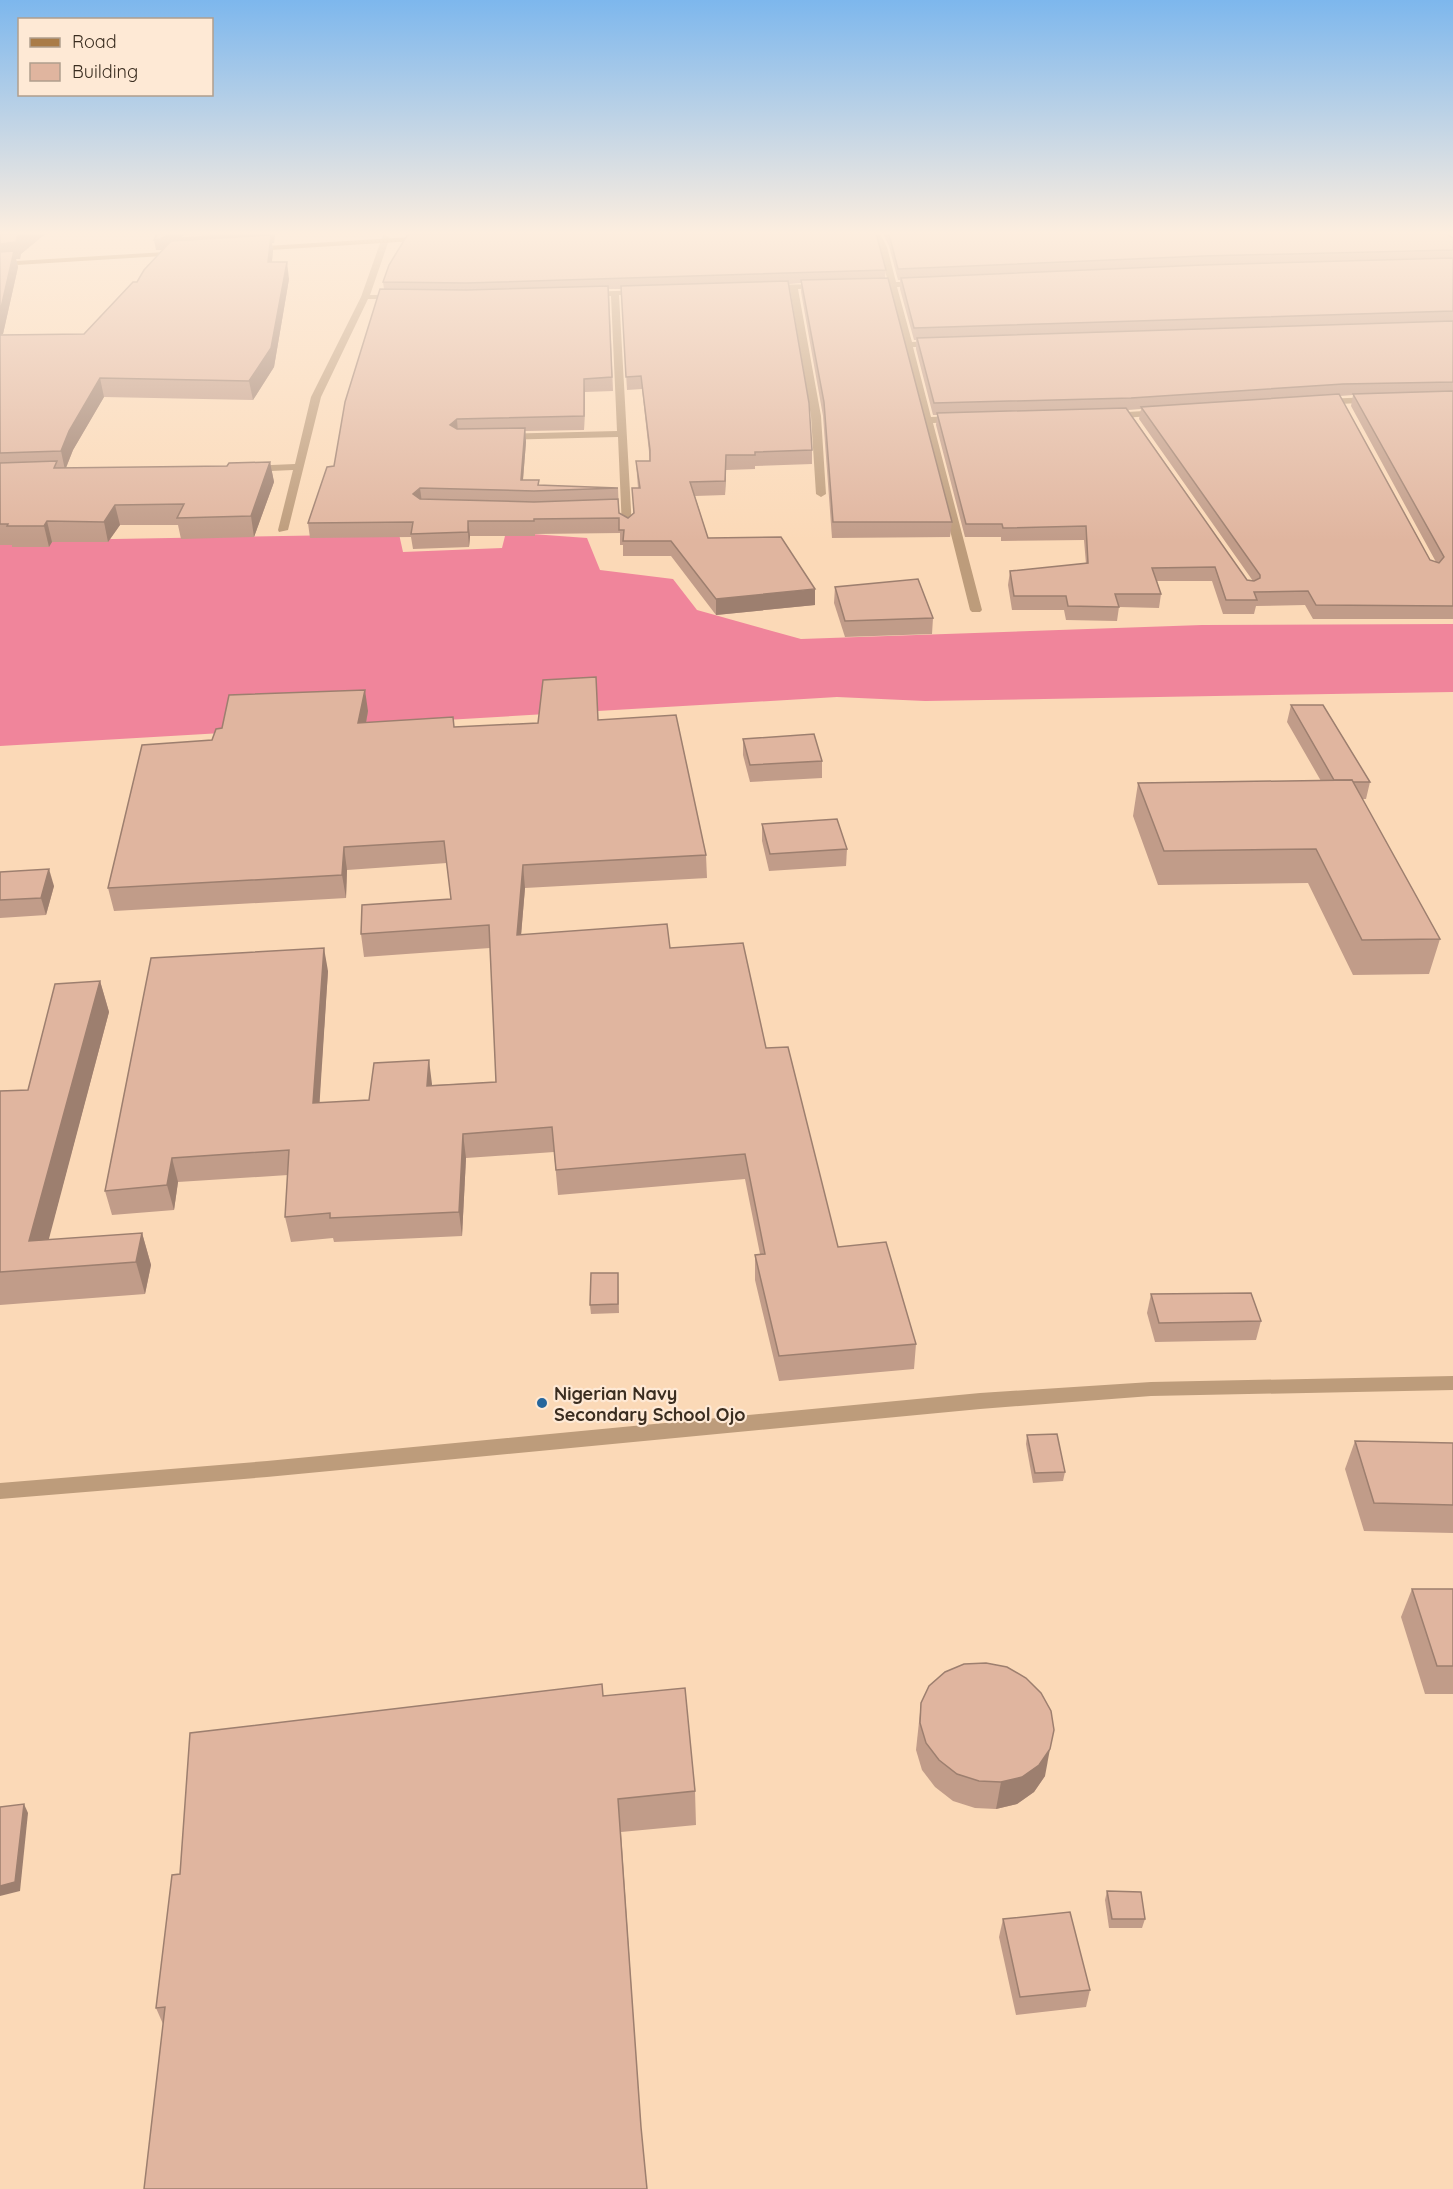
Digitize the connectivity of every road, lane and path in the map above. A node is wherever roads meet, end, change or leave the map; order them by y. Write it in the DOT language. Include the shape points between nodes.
graph roads {
  1 [pos="346,336"];
  2 [pos="617,336"];
  3 [pos="802,336"];
  4 [pos="905,336"];
  5 [pos="942,344"];
  6 [pos="907,345"];
  7 [pos="1386,399"];
  8 [pos="1341,400"];
  9 [pos="1305,403"];
  10 [pos="1346,411"];
  11 [pos="1176,412"];
  12 [pos="1129,415"];
  13 [pos="1093,416"];
  14 [pos="963,419"];
  15 [pos="928,420"];
  16 [pos="1135,425"];
  17 [pos="622,434"];
  18 [pos="493,437"];
  19 [pos="298,467"];
  20 [pos="239,470"];
  21 [pos="821,494"];
  22 [pos="627,528"];
  23 [pos="283,530"];
  24 [pos="976,610"];
  25 [pos="1453,1383"];
  26 [pos="0,1491"];
  1 -- 19 [label="street" via="316,397"];
  2 -- 17 [label="street"];
  3 -- 21 [label="street" via="816,416"];
  4 -- 6 [label="street"];
  5 -- 6 [label="street"];
  6 -- 15 [label="street"];
  7 -- 8 [label="street"];
  8 -- 9 [label="street"];
  8 -- 10 [label="street"];
  11 -- 12 [label="street"];
  12 -- 13 [label="street"];
  12 -- 16 [label="street"];
  14 -- 15 [label="street"];
  15 -- 24 [label="street"];
  17 -- 18 [label="street"];
  17 -- 22 [label="street" via="621,509"];
  19 -- 20 [label="street"];
  19 -- 23 [label="street"];
  25 -- 26 [label="street" via="1151,1389 992,1400 267,1470"];
}
